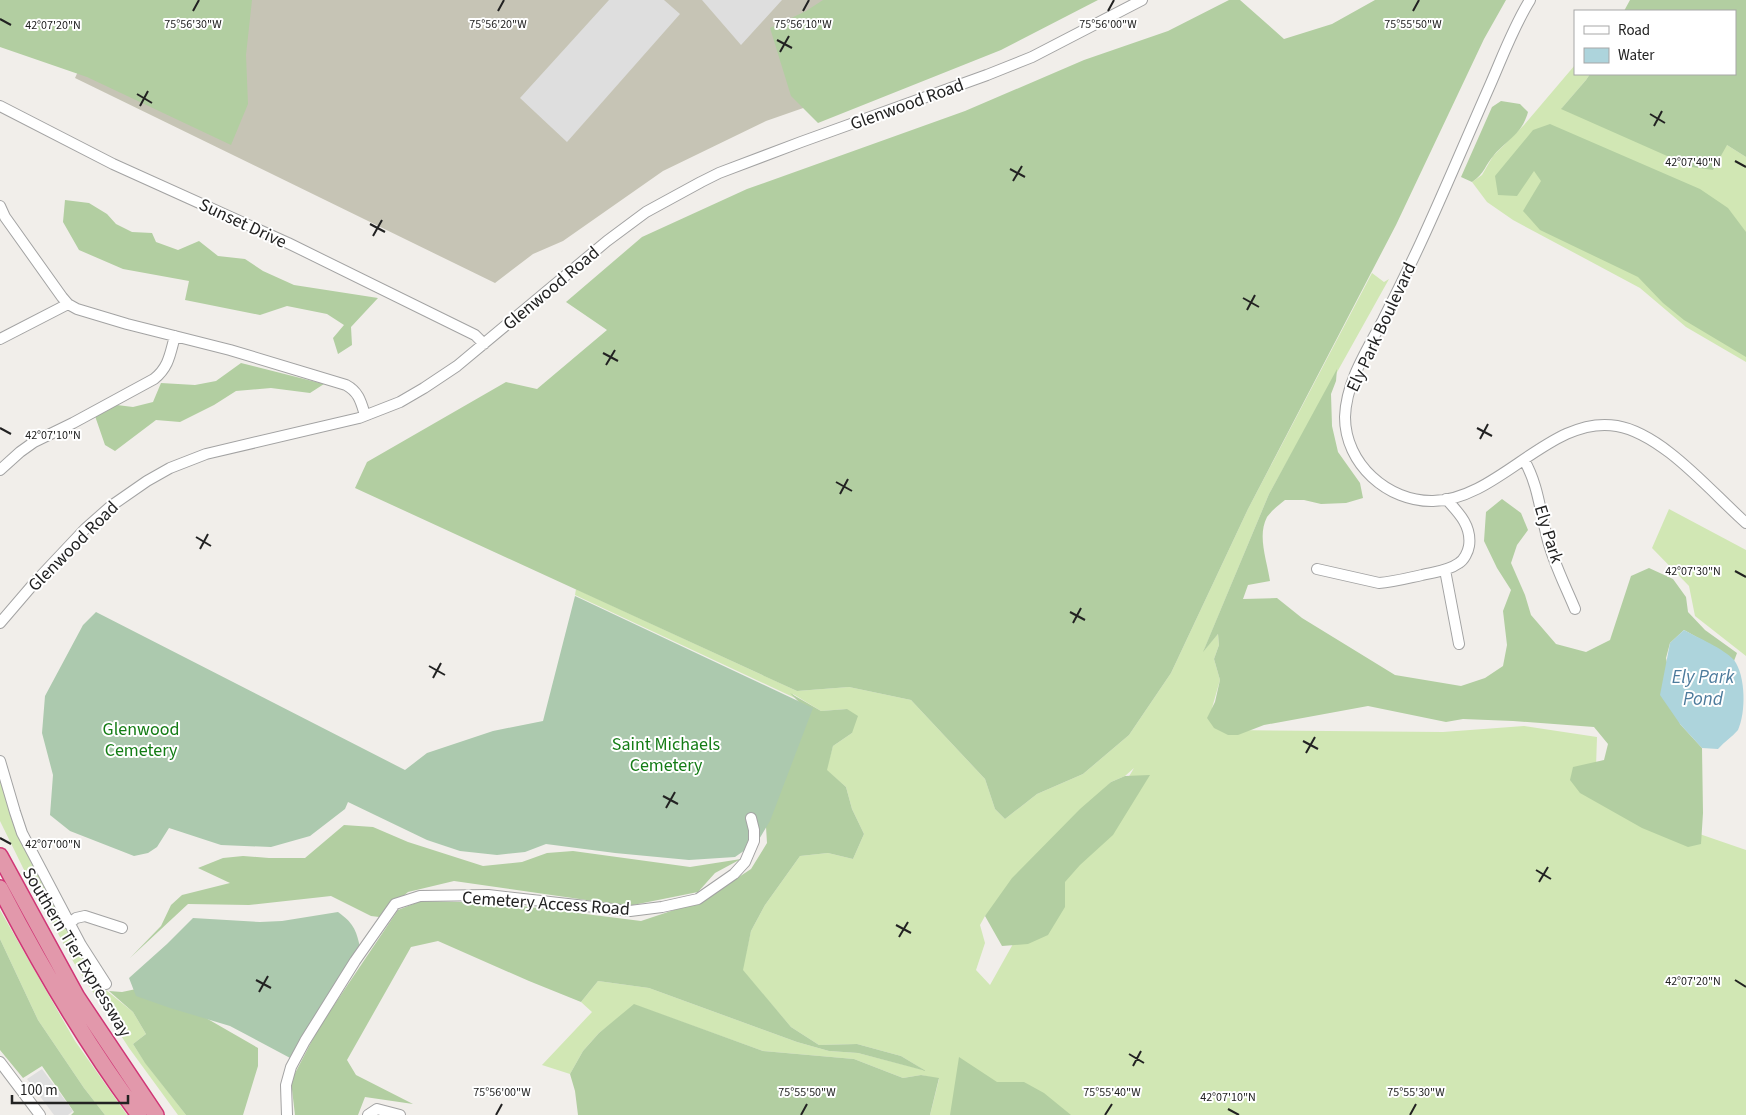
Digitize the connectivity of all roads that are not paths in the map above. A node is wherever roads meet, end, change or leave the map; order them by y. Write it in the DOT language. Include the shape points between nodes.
graph roads {
  1 [pos="1142,0"];
  2 [pos="1530,0"];
  3 [pos="0,106"];
  4 [pos="0,206"];
  5 [pos="3,218"];
  6 [pos="68,304"];
  7 [pos="175,336"];
  8 [pos="0,339"];
  9 [pos="484,344"];
  10 [pos="365,415"];
  11 [pos="1524,460"];
  12 [pos="0,470"];
  13 [pos="1446,499"];
  14 [pos="1746,523"];
  15 [pos="1316,569"];
  16 [pos="1445,570"];
  17 [pos="1575,609"];
  18 [pos="0,624"];
  19 [pos="1459,644"];
  20 [pos="0,761"];
  21 [pos="751,818"];
  22 [pos="0,856"];
  23 [pos="0,888"];
  24 [pos="69,924"];
  25 [pos="122,928"];
  26 [pos="106,984"];
  27 [pos="0,1062"];
  28 [pos="40,1115"];
  29 [pos="139,1115"];
  30 [pos="156,1115"];
  31 [pos="287,1115"];
  32 [pos="368,1115"];
  33 [pos="400,1115"];
  1 -- 9 [label="street, Glenwood Road" via="1032,57 701,182 646,212 607,241"];
  2 -- 13 [label="street, Ely Park Boulevard" via="1504,50 1421,242 1355,374 1346,401 1346,427 1351,447 1361,465 1376,481 1413,500"];
  3 -- 9 [label="street, Sunset Drive" via="113,164 288,243 475,336"];
  4 -- 5 [label="street"];
  5 -- 6 [label="street"];
  6 -- 7 [label="street"];
  6 -- 8 [label="street"];
  7 -- 10 [label="street" via="346,384 359,396"];
  7 -- 12 [label="street" via="168,363 154,379 34,442"];
  9 -- 10 [label="street, Glenwood Road" via="424,388 400,402"];
  10 -- 18 [label="street, Glenwood Road" via="206,454 147,481 85,529"];
  11 -- 13 [label="street, Ely Park Boulevard" via="1474,490"];
  11 -- 14 [label="street, Ely Park Boulevard" via="1575,430 1617,426 1637,431 1687,468"];
  11 -- 17 [label="street, Ely Park" via="1532,474 1552,554"];
  13 -- 16 [label="street" via="1457,510 1470,537 1468,551 1460,562"];
  15 -- 16 [label="street" via="1379,583"];
  16 -- 19 [label="street"];
  20 -- 24 [label="street" via="22,833"];
  21 -- 31 [label="street, Cemetery Access Road" via="754,841 745,862 734,874 698,899 630,911 488,895 420,896 395,904 291,1068 286,1085"];
  22 -- 30 [label="highway, Southern Tier Expressway" via="77,997"];
  23 -- 29 [label="highway, Southern Tier Expressway" via="64,1002"];
  24 -- 25 [label="street" via="85,916"];
  24 -- 26 [label="street"];
  27 -- 28 [label="street"];
  32 -- 33 [label="street" via="378,1109"];
}
